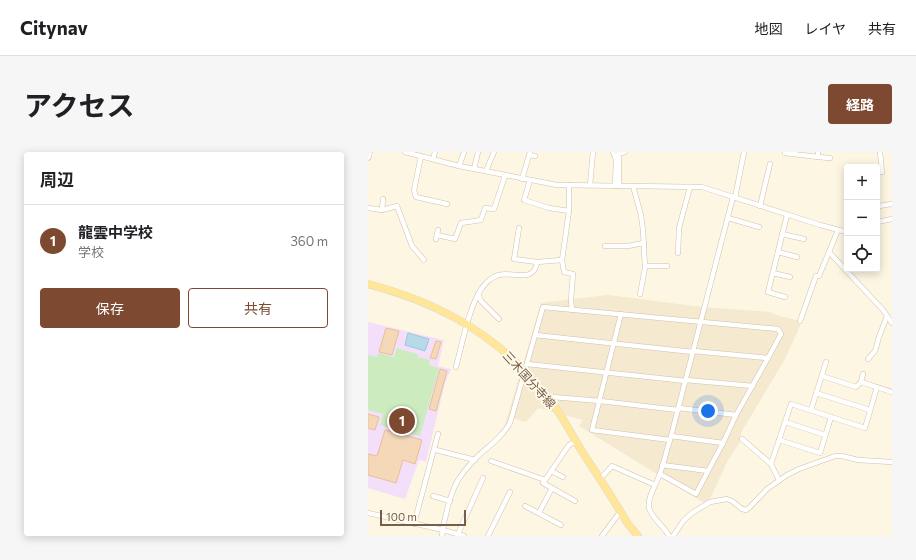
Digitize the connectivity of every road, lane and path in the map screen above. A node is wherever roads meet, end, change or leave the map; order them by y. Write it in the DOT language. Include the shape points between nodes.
graph roads {
  1 [pos="369,152"];
  2 [pos="405,152"];
  3 [pos="435,152"];
  4 [pos="464,152"];
  5 [pos="478,152"];
  6 [pos="494,152"];
  7 [pos="593,152"];
  8 [pos="613,152"];
  9 [pos="625,152"];
  10 [pos="744,152"];
  11 [pos="880,152"];
  12 [pos="785,153"];
  13 [pos="530,154"];
  14 [pos="818,154"];
  15 [pos="419,155"];
  16 [pos="535,156"];
  17 [pos="368,157"];
  18 [pos="830,158"];
  19 [pos="433,159"];
  20 [pos="770,164"];
  21 [pos="460,166"];
  22 [pos="474,169"];
  23 [pos="486,171"];
  24 [pos="880,172"];
  25 [pos="505,176"];
  26 [pos="522,179"];
  27 [pos="530,180"];
  28 [pos="570,185"];
  29 [pos="590,185"];
  30 [pos="617,186"];
  31 [pos="633,186"];
  32 [pos="690,187"];
  33 [pos="734,197"];
  34 [pos="384,199"];
  35 [pos="447,204"];
  36 [pos="892,204"];
  37 [pos="760,206"];
  38 [pos="880,206"];
  39 [pos="479,207"];
  40 [pos="368,208"];
  41 [pos="485,208"];
  42 [pos="382,210"];
  43 [pos="569,211"];
  44 [pos="787,215"];
  45 [pos="728,218"];
  46 [pos="892,219"];
  47 [pos="880,221"];
  48 [pos="759,226"];
  49 [pos="520,228"];
  50 [pos="838,230"];
  51 [pos="844,231"];
  52 [pos="437,234"];
  53 [pos="782,234"];
  54 [pos="804,239"];
  55 [pos="644,243"];
  56 [pos="605,246"];
  57 [pos="778,252"];
  58 [pos="829,252"];
  59 [pos="678,253"];
  60 [pos="797,257"];
  61 [pos="424,260"];
  62 [pos="562,260"];
  63 [pos="537,262"];
  64 [pos="645,266"];
  65 [pos="667,266"];
  66 [pos="773,273"];
  67 [pos="790,277"];
  68 [pos="368,284"];
  69 [pos="478,294"];
  70 [pos="640,294"];
  71 [pos="785,297"];
  72 [pos="572,310"];
  73 [pos="621,314"];
  74 [pos="887,316"];
  75 [pos="499,319"];
  76 [pos="800,321"];
  77 [pos="700,322"];
  78 [pos="467,324"];
  79 [pos="892,324"];
  80 [pos="535,335"];
  81 [pos="614,343"];
  82 [pos="693,352"];
  83 [pos="768,358"];
  84 [pos="868,359"];
  85 [pos="826,362"];
  86 [pos="527,364"];
  87 [pos="456,367"];
  88 [pos="525,372"];
  89 [pos="607,372"];
  90 [pos="863,374"];
  91 [pos="822,376"];
  92 [pos="686,380"];
  93 [pos="861,382"];
  94 [pos="753,386"];
  95 [pos="878,387"];
  96 [pos="892,392"];
  97 [pos="816,393"];
  98 [pos="548,398"];
  99 [pos="600,401"];
  100 [pos="678,409"];
  101 [pos="811,410"];
  102 [pos="870,410"];
  103 [pos="736,415"];
  104 [pos="831,417"];
  105 [pos="785,422"];
  106 [pos="438,434"];
  107 [pos="825,435"];
  108 [pos="671,438"];
  109 [pos="742,439"];
  110 [pos="576,440"];
  111 [pos="779,440"];
  112 [pos="723,443"];
  113 [pos="436,450"];
  114 [pos="820,453"];
  115 [pos="475,460"];
  116 [pos="491,461"];
  117 [pos="822,461"];
  118 [pos="892,462"];
  119 [pos="771,464"];
  120 [pos="662,465"];
  121 [pos="551,471"];
  122 [pos="708,471"];
  123 [pos="660,474"];
  124 [pos="563,477"];
  125 [pos="483,478"];
  126 [pos="600,479"];
  127 [pos="545,480"];
  128 [pos="779,480"];
  129 [pos="655,485"];
  130 [pos="552,488"];
  131 [pos="510,492"];
  132 [pos="433,496"];
  133 [pos="450,501"];
  134 [pos="575,501"];
  135 [pos="525,506"];
  136 [pos="620,512"];
  137 [pos="368,513"];
  138 [pos="539,513"];
  139 [pos="414,524"];
  140 [pos="561,525"];
  141 [pos="443,530"];
  142 [pos="458,534"];
  143 [pos="442,536"];
  144 [pos="464,536"];
  145 [pos="488,536"];
  146 [pos="602,536"];
  147 [pos="638,536"];
  148 [pos="669,536"];
  149 [pos="673,536"];
  1 -- 17 [label="street"];
  2 -- 15 [label="street"];
  3 -- 19 [label="street"];
  4 -- 21 [label="street"];
  5 -- 22 [label="street"];
  6 -- 23 [label="street"];
  7 -- 29 [label="street"];
  8 -- 30 [label="street" via="616,160"];
  9 -- 30 [label="street" via="618,154"];
  10 -- 33 [label="street"];
  11 -- 24 [label="street"];
  12 -- 14 [label="street"];
  13 -- 16 [label="street"];
  13 -- 26 [label="street"];
  14 -- 18 [label="street"];
  15 -- 19 [label="street"];
  15 -- 35 [label="street" via="414,190 416,197"];
  19 -- 21 [label="street"];
  20 -- 37 [label="street"];
  21 -- 22 [label="street"];
  22 -- 23 [label="street"];
  23 -- 25 [label="street"];
  25 -- 26 [label="street"];
  25 -- 41 [label="street" via="497,210"];
  26 -- 27 [label="street"];
  27 -- 28 [label="street"];
  27 -- 43 [label="street" via="524,200"];
  28 -- 29 [label="street"];
  28 -- 43 [label="street"];
  29 -- 30 [label="street"];
  30 -- 31 [label="street"];
  31 -- 32 [label="street"];
  31 -- 55 [label="street" via="641,215"];
  32 -- 33 [label="street" via="702,187"];
  32 -- 59 [label="street" via="679,228"];
  33 -- 37 [label="street"];
  33 -- 45 [label="street"];
  34 -- 42 [label="street"];
  36 -- 38 [label="street"];
  37 -- 44 [label="street"];
  39 -- 41 [label="street"];
  40 -- 42 [label="street"];
  41 -- 52 [label="street" via="481,220 461,223 455,239"];
  42 -- 61 [label="street" via="397,206 412,246"];
  43 -- 62 [label="street"];
  44 -- 50 [label="street"];
  44 -- 53 [label="street"];
  45 -- 48 [label="street"];
  45 -- 77 [label="street"];
  46 -- 47 [label="street"];
  49 -- 63 [label="street" via="514,259"];
  50 -- 51 [label="street"];
  50 -- 58 [label="street"];
  53 -- 54 [label="street"];
  53 -- 57 [label="street"];
  55 -- 56 [label="street"];
  55 -- 64 [label="street"];
  57 -- 60 [label="street"];
  57 -- 66 [label="street"];
  58 -- 74 [label="street"];
  58 -- 76 [label="street" via="819,276 816,276"];
  62 -- 63 [label="street"];
  62 -- 72 [label="street" via="564,272 573,274"];
  63 -- 69 [label="street" via="536,269 527,275 494,276"];
  64 -- 65 [label="street"];
  64 -- 70 [label="street"];
  66 -- 67 [label="street"];
  66 -- 71 [label="street" via="768,292"];
  68 -- 78 [label="main road, 三木国分寺線" via="429,304"];
  69 -- 75 [label="street" via="481,301"];
  69 -- 78 [label="street"];
  72 -- 73 [label="street"];
  72 -- 80 [label="street" via="543,307"];
  73 -- 77 [label="street"];
  73 -- 81 [label="street"];
  74 -- 79 [label="street"];
  74 -- 84 [label="street" via="875,351"];
  77 -- 82 [label="street"];
  77 -- 83 [label="street" via="778,329 781,334"];
  78 -- 87 [label="street"];
  78 -- 88 [label="main road, 三木国分寺線" via="502,349"];
  80 -- 81 [label="street"];
  80 -- 86 [label="street"];
  81 -- 82 [label="street"];
  81 -- 89 [label="street"];
  82 -- 83 [label="street"];
  82 -- 92 [label="street"];
  83 -- 94 [label="street"];
  85 -- 91 [label="street"];
  86 -- 88 [label="street"];
  86 -- 89 [label="street"];
  88 -- 98 [label="main road, 三木国分寺線"];
  88 -- 115 [label="street" via="510,423"];
  89 -- 92 [label="street"];
  89 -- 99 [label="street"];
  90 -- 93 [label="street"];
  91 -- 93 [label="street" via="856,387"];
  91 -- 97 [label="street"];
  92 -- 94 [label="street"];
  92 -- 100 [label="street"];
  93 -- 95 [label="street"];
  94 -- 103 [label="street"];
  95 -- 96 [label="street"];
  95 -- 102 [label="street"];
  97 -- 101 [label="street"];
  97 -- 102 [label="street"];
  98 -- 99 [label="street"];
  98 -- 110 [label="main road, 三木国分寺線"];
  99 -- 100 [label="street"];
  99 -- 108 [label="street" via="592,430"];
  100 -- 103 [label="street"];
  100 -- 108 [label="street"];
  101 -- 104 [label="street"];
  101 -- 105 [label="street" via="791,404"];
  102 -- 104 [label="street" via="865,428"];
  103 -- 112 [label="street"];
  104 -- 107 [label="street"];
  105 -- 107 [label="street"];
  105 -- 111 [label="street"];
  106 -- 139 [label="street"];
  107 -- 114 [label="street"];
  108 -- 112 [label="street"];
  108 -- 120 [label="street"];
  109 -- 119 [label="street"];
  110 -- 121 [label="street" via="569,445"];
  110 -- 126 [label="main road, 三木国分寺線"];
  111 -- 114 [label="street"];
  111 -- 119 [label="street"];
  112 -- 122 [label="street"];
  113 -- 115 [label="street"];
  114 -- 117 [label="street"];
  115 -- 133 [label="street" via="458,480"];
  116 -- 127 [label="street"];
  117 -- 118 [label="street" via="842,456 858,460"];
  117 -- 128 [label="street"];
  119 -- 128 [label="street"];
  120 -- 122 [label="street"];
  120 -- 123 [label="street"];
  121 -- 124 [label="street"];
  121 -- 127 [label="street"];
  122 -- 123 [label="street" via="696,494"];
  123 -- 129 [label="street"];
  125 -- 142 [label="street"];
  126 -- 129 [label="street" via="612,466"];
  126 -- 136 [label="main road, 三木国分寺線"];
  127 -- 130 [label="street" via="543,483"];
  128 -- 149 [label="street" via="746,510 727,499 702,506 684,520"];
  129 -- 148 [label="street" via="649,503 650,509"];
  130 -- 134 [label="street"];
  130 -- 138 [label="street"];
  131 -- 145 [label="street"];
  132 -- 133 [label="street"];
  133 -- 141 [label="street"];
  135 -- 138 [label="street"];
  136 -- 146 [label="street"];
  136 -- 147 [label="main road, 三木国分寺線"];
  137 -- 139 [label="street"];
  138 -- 140 [label="street"];
  139 -- 141 [label="street"];
  141 -- 142 [label="street"];
  141 -- 143 [label="street"];
  142 -- 144 [label="street"];
}
